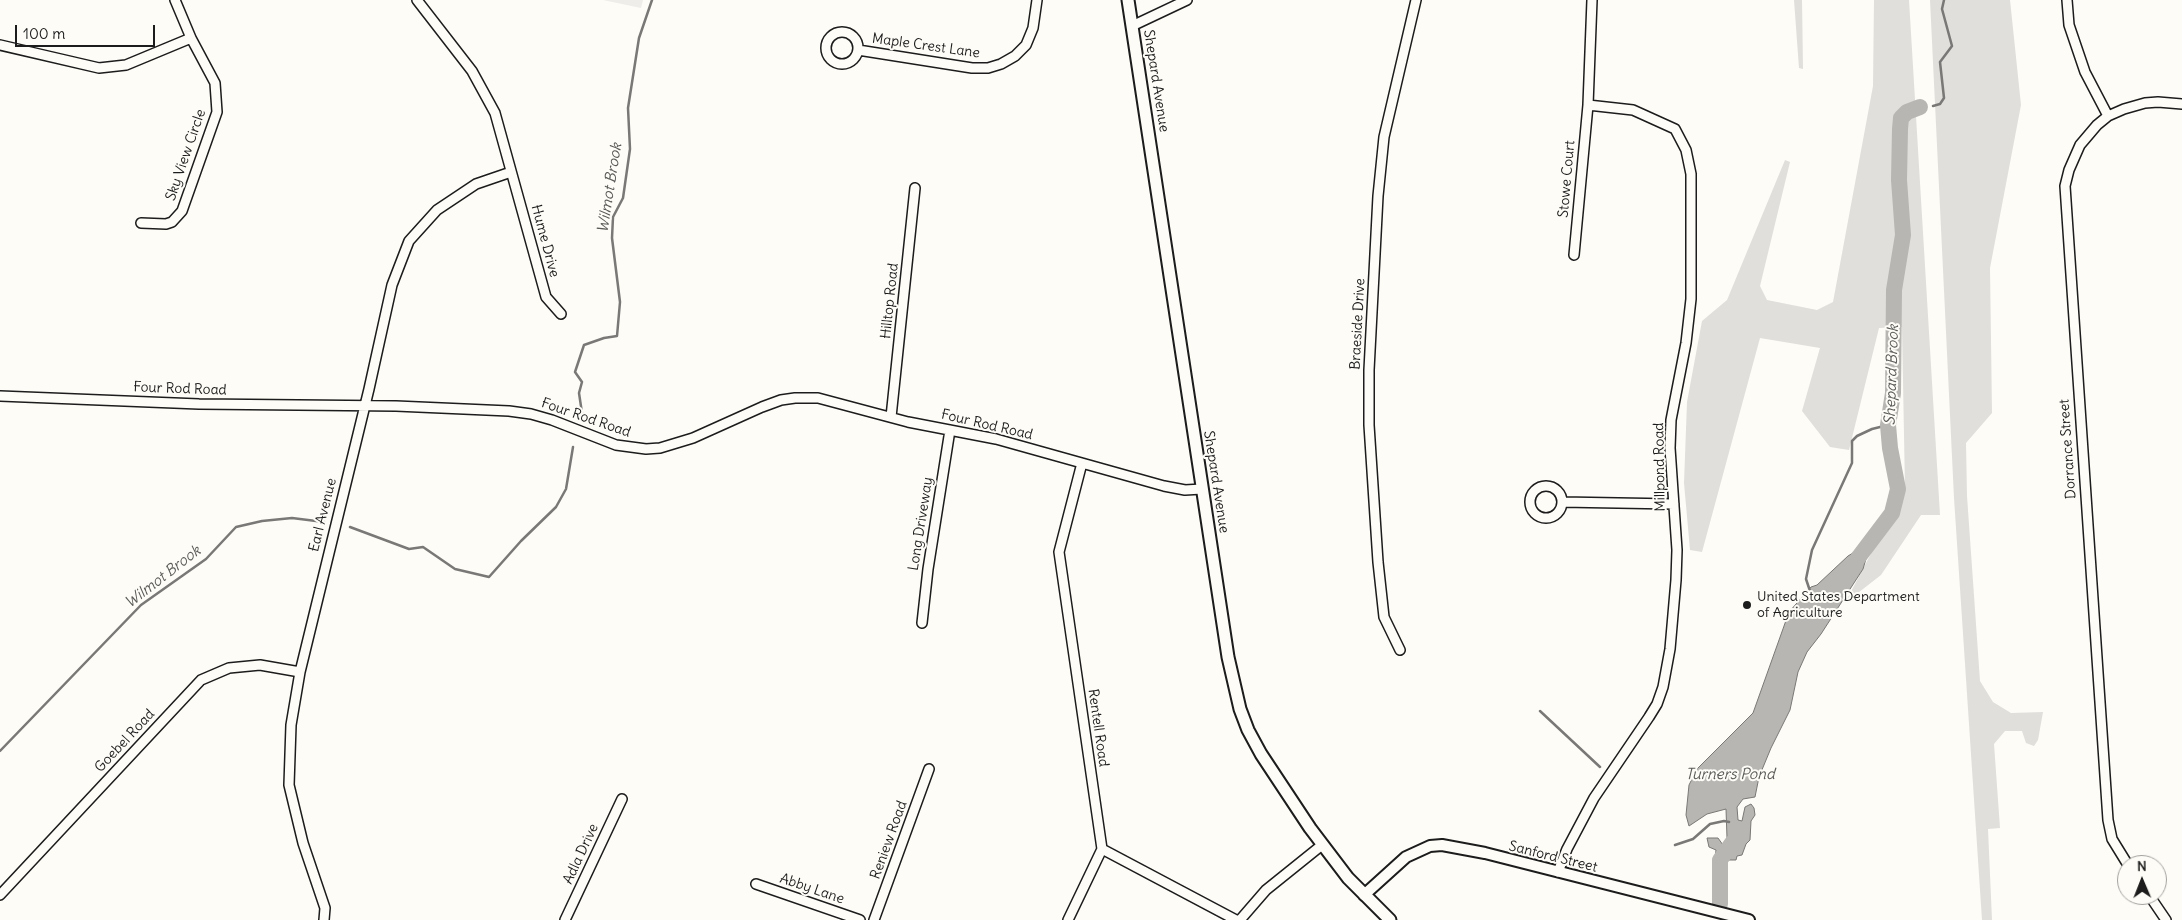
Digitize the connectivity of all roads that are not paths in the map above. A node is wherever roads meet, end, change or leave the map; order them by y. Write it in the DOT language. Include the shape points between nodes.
graph roads {
  1 [pos="175,0"];
  2 [pos="417,0"];
  3 [pos="1037,0"];
  4 [pos="1128,0"];
  5 [pos="1187,0"];
  6 [pos="1416,0"];
  7 [pos="1592,0"];
  8 [pos="2067,0"];
  9 [pos="1132,26"];
  10 [pos="191,38"];
  11 [pos="0,45"];
  12 [pos="858,50"];
  13 [pos="2182,104"];
  14 [pos="1588,105"];
  15 [pos="2108,116"];
  16 [pos="511,172"];
  17 [pos="915,188"];
  18 [pos="141,224"];
  19 [pos="1574,255"];
  20 [pos="561,314"];
  21 [pos="0,396"];
  22 [pos="364,406"];
  23 [pos="891,417"];
  24 [pos="950,430"];
  25 [pos="1082,463"];
  26 [pos="1202,489"];
  27 [pos="1562,502"];
  28 [pos="1674,504"];
  29 [pos="922,624"];
  30 [pos="1400,650"];
  31 [pos="300,672"];
  32 [pos="929,769"];
  33 [pos="622,799"];
  34 [pos="1322,845"];
  35 [pos="1102,849"];
  36 [pos="2122,855"];
  37 [pos="1558,872"];
  38 [pos="756,884"];
  39 [pos="1364,894"];
  40 [pos="0,895"];
  41 [pos="2156,905"];
  42 [pos="324,920"];
  43 [pos="565,920"];
  44 [pos="860,920"];
  45 [pos="874,920"];
  46 [pos="1068,920"];
  47 [pos="1238,920"];
  48 [pos="1390,920"];
  49 [pos="1749,920"];
  50 [pos="2166,920"];
  1 -- 10 [label="street, Sky View Circle"];
  2 -- 16 [label="street, Hume Drive" via="472,71 495,113"];
  3 -- 12 [label="street, Maple Crest Lane" via="1033,28 1026,45 1015,56 988,68"];
  4 -- 9 [label="main road, Shepard Avenue"];
  5 -- 9 [label="street"];
  6 -- 30 [label="street, Braeside Drive" via="1384,138 1369,370 1378,562 1384,617"];
  7 -- 14 [label="street, Stowe Court"];
  8 -- 15 [label="street" via="2070,25 2085,72"];
  9 -- 26 [label="main road, Shepard Avenue"];
  10 -- 11 [label="street" via="126,65 99,68"];
  10 -- 18 [label="street, Sky View Circle" via="214,83 217,112 182,211 166,224"];
  13 -- 15 [label="street, Dorrance Street" via="2145,103"];
  14 -- 19 [label="street, Stowe Court"];
  14 -- 28 [label="street, Millpond Road" via="1633,110 1656,119 1676,129 1686,150 1691,174 1691,299 1672,420 1670,448"];
  15 -- 36 [label="street, Dorrance Street" via="2080,144 2069,170 2065,197 2108,820 2112,839"];
  16 -- 20 [label="street, Hume Drive" via="546,297"];
  16 -- 22 [label="street, Earl Avenue" via="476,184 437,210 409,241 392,285"];
  17 -- 23 [label="street, Hilltop Road"];
  21 -- 22 [label="street, Four Rod Road" via="199,404"];
  22 -- 23 [label="street, Four Rod Road" via="531,414 616,446 638,449 676,444 762,407 795,398 818,398"];
  22 -- 31 [label="street, Earl Avenue"];
  23 -- 24 [label="street, Four Rod Road"];
  24 -- 25 [label="street, Four Rod Road"];
  24 -- 29 [label="street, Long Driveway"];
  25 -- 26 [label="street, Four Rod Road" via="1171,487"];
  25 -- 35 [label="street, Rentell Road" via="1058,552"];
  26 -- 34 [label="main road, Shepard Avenue" via="1228,657 1240,709 1260,754"];
  27 -- 28 [label="street"];
  28 -- 37 [label="street, Millpond Road" via="1676,580 1663,687 1649,717 1594,798"];
  31 -- 40 [label="street, Goebel Road" via="260,665 229,668 201,680"];
  31 -- 42 [label="street, Earl Avenue" via="291,725 289,785 303,844 325,908"];
  32 -- 45 [label="street, Reniew Road"];
  33 -- 43 [label="street, Adla Drive"];
  34 -- 39 [label="main road, Shepard Avenue"];
  34 -- 47 [label="street" via="1266,890"];
  35 -- 46 [label="street"];
  35 -- 47 [label="street"];
  37 -- 39 [label="street, Sanford Street" via="1453,846 1430,846 1406,857"];
  37 -- 49 [label="street, Sanford Street"];
  38 -- 44 [label="street, Abby Lane"];
  39 -- 48 [label="main road, Shepard Avenue"];
  41 -- 50 [label="street"];
}
